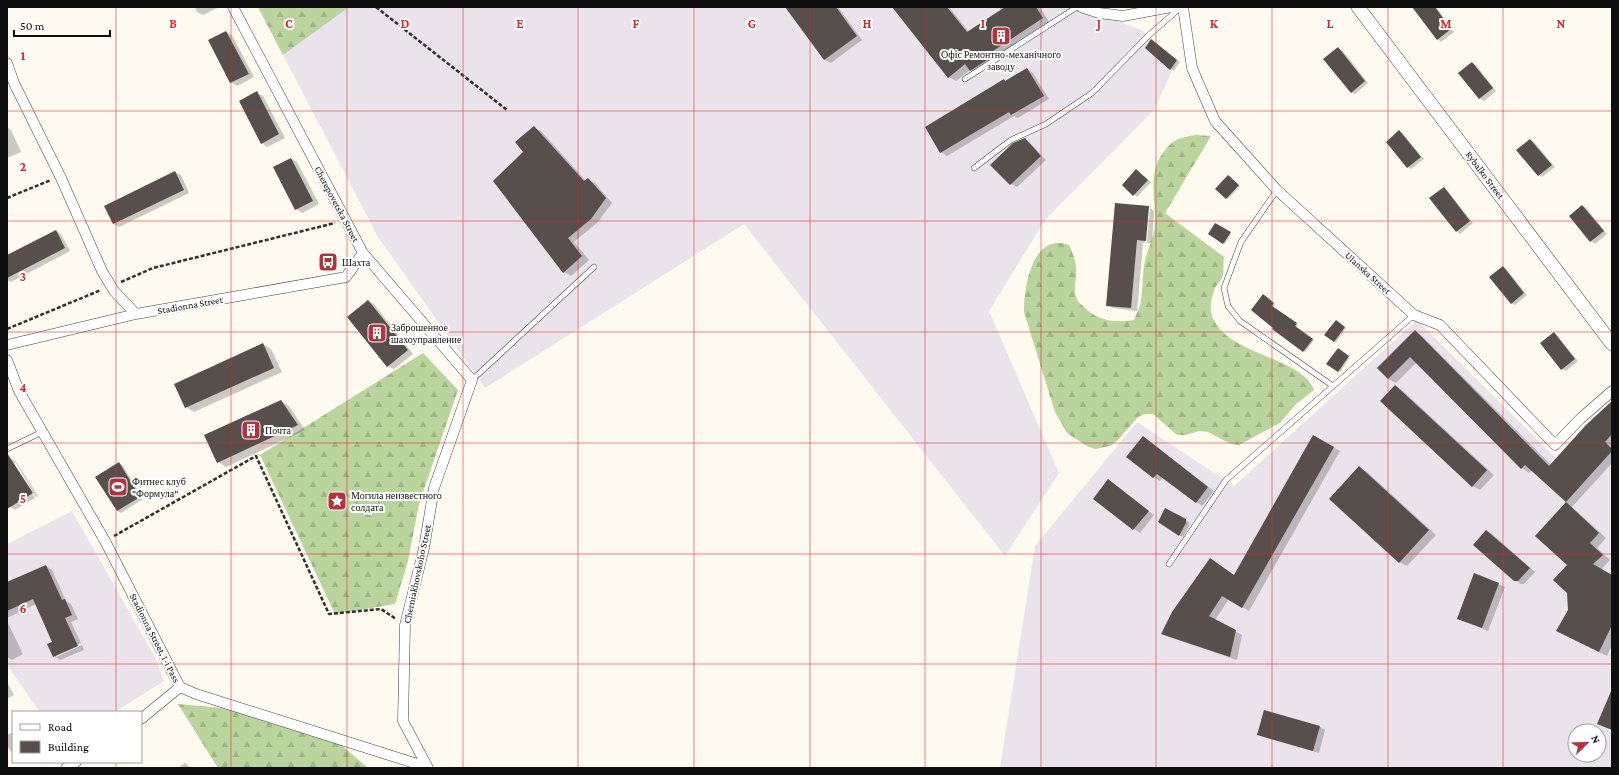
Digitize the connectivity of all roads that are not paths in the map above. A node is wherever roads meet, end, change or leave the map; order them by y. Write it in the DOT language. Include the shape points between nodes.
graph roads {
  1 [pos="233,7"];
  2 [pos="1077,7"];
  3 [pos="1081,7"];
  4 [pos="1171,7"];
  5 [pos="1182,7"];
  6 [pos="1358,7"];
  7 [pos="7,63"];
  8 [pos="965,80"];
  9 [pos="974,168"];
  10 [pos="1277,190"];
  11 [pos="363,253"];
  12 [pos="594,267"];
  13 [pos="136,314"];
  14 [pos="1414,315"];
  15 [pos="1612,344"];
  16 [pos="7,345"];
  17 [pos="7,360"];
  18 [pos="472,380"];
  19 [pos="1333,386"];
  20 [pos="1612,391"];
  21 [pos="42,432"];
  22 [pos="7,450"];
  23 [pos="1169,564"];
  24 [pos="180,687"];
  25 [pos="142,717"];
  26 [pos="427,767"];
  1 -- 11 [label="street, Cherepovetska Street"];
  2 -- 8 [label="lane"];
  3 -- 4 [label="street" via="1099,14 1122,16"];
  5 -- 9 [label="lane" via="1148,36 1092,93 1046,124 1011,140"];
  5 -- 10 [label="street, Ulanska Street" via="1192,68 1214,121"];
  6 -- 15 [label="street, Rybalko Street"];
  7 -- 13 [label="street" via="102,271 114,290"];
  10 -- 14 [label="street, Ulanska Street"];
  10 -- 19 [label="lane" via="1241,242 1224,288 1228,306 1240,321"];
  11 -- 13 [label="street, Stadionna Street" via="346,277"];
  11 -- 18 [label="street, Cherepovetska Street"];
  12 -- 18 [label="lane"];
  13 -- 16 [label="street, Stadionna Street"];
  14 -- 19 [label="lane"];
  14 -- 20 [label="street, Ulanska Street" via="1440,325 1556,445 1580,419"];
  17 -- 21 [label="street, Stadionna Street, 1-i Pass" via="19,391"];
  18 -- 26 [label="street, Cherniakhovskoho Street" via="434,488 424,548 405,626 403,721"];
  19 -- 23 [label="lane" via="1226,480"];
  21 -- 22 [label="lane"];
  21 -- 24 [label="street, Stadionna Street, 1-i Pass" via="105,541"];
  24 -- 25 [label="street"];
  24 -- 26 [label="street, Stadionna Street, 1-i Pass"];
}
